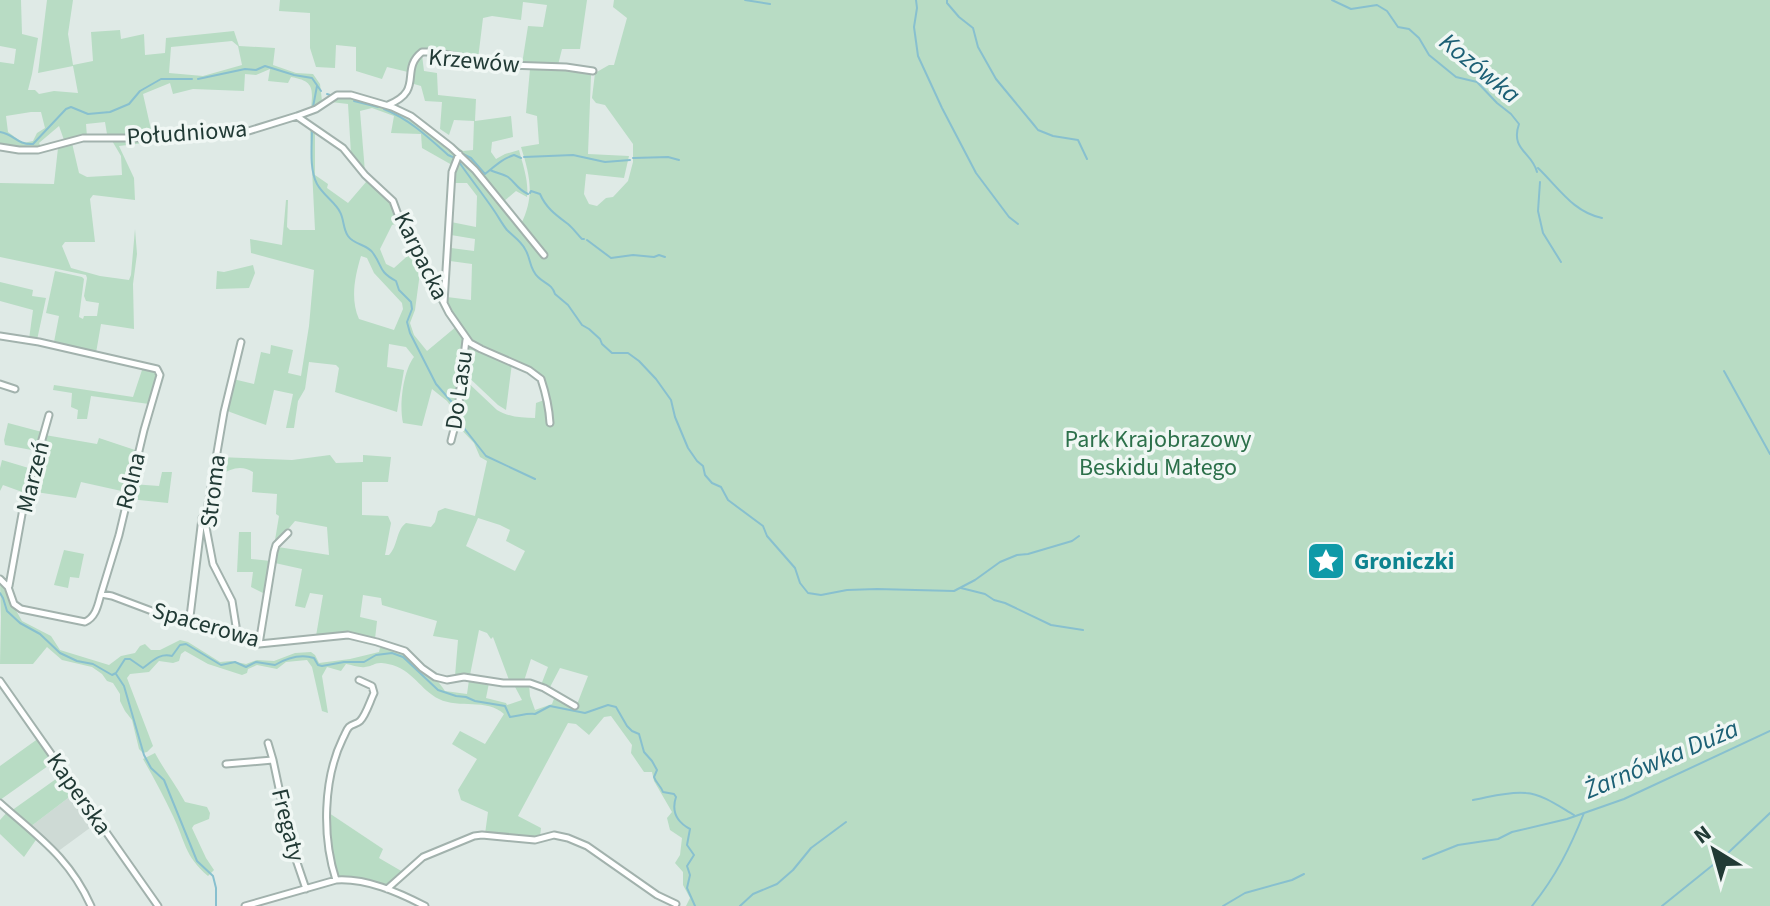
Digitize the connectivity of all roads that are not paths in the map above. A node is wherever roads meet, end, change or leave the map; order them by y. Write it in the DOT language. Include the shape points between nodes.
graph roads {
  1 [pos="593,71"];
  2 [pos="388,105"];
  3 [pos="297,116"];
  4 [pos="0,147"];
  5 [pos="459,154"];
  6 [pos="544,255"];
  7 [pos="444,304"];
  8 [pos="0,336"];
  9 [pos="466,339"];
  10 [pos="241,342"];
  11 [pos="0,384"];
  12 [pos="15,389"];
  13 [pos="49,415"];
  14 [pos="550,423"];
  15 [pos="451,441"];
  16 [pos="208,485"];
  17 [pos="288,533"];
  18 [pos="0,579"];
  19 [pos="8,587"];
  20 [pos="101,594"];
  21 [pos="189,625"];
  22 [pos="235,638"];
  23 [pos="259,644"];
  24 [pos="359,680"];
  25 [pos="0,681"];
  26 [pos="575,706"];
  27 [pos="268,743"];
  28 [pos="273,760"];
  29 [pos="226,764"];
  30 [pos="0,803"];
  31 [pos="336,880"];
  32 [pos="306,889"];
  33 [pos="387,889"];
  34 [pos="413,903"];
  35 [pos="676,904"];
  36 [pos="91,906"];
  37 [pos="158,906"];
  38 [pos="245,906"];
  39 [pos="425,906"];
  1 -- 2 [label="street, Krzewów" via="422,52 413,62 405,96"];
  2 -- 3 [label="street, Południowa" via="337,95"];
  2 -- 5 [label="street, Południowa" via="411,116"];
  3 -- 4 [label="street, Południowa" via="242,133 83,138 38,150"];
  3 -- 7 [label="street, Karpacka" via="343,148 393,201 407,239"];
  5 -- 6 [label="street, Południowa"];
  5 -- 7 [label="street" via="452,172"];
  7 -- 9 [label="street, Karpacka"];
  8 -- 20 [label="street, Rolna" via="157,369 160,375"];
  9 -- 14 [label="street" via="541,379"];
  9 -- 15 [label="street, Do Lasu"];
  10 -- 22 [label="street, Stroma" via="205,522 213,564 232,601"];
  11 -- 12 [label="street"];
  13 -- 19 [label="street, Marzeń"];
  16 -- 21 [label="street"];
  17 -- 23 [label="street" via="274,552"];
  18 -- 19 [label="street"];
  19 -- 20 [label="street" via="17,607 79,622 89,621"];
  20 -- 21 [label="street, Spacerowa"];
  21 -- 22 [label="street, Spacerowa"];
  22 -- 23 [label="street, Spacerowa"];
  23 -- 26 [label="street, Spacerowa" via="348,635 401,648 435,677 530,683"];
  24 -- 31 [label="street" via="374,693 339,747 328,799"];
  25 -- 37 [label="street, Kaperska"];
  27 -- 28 [label="street, Fregaty"];
  28 -- 29 [label="street, Fregaty"];
  28 -- 32 [label="street, Fregaty"];
  30 -- 36 [label="street" via="69,867"];
  31 -- 32 [label="street"];
  31 -- 33 [label="street"];
  32 -- 38 [label="street"];
  33 -- 34 [label="street"];
  33 -- 35 [label="street" via="423,857 474,836 535,840 560,835 587,846"];
  34 -- 39 [label="street"];
}
